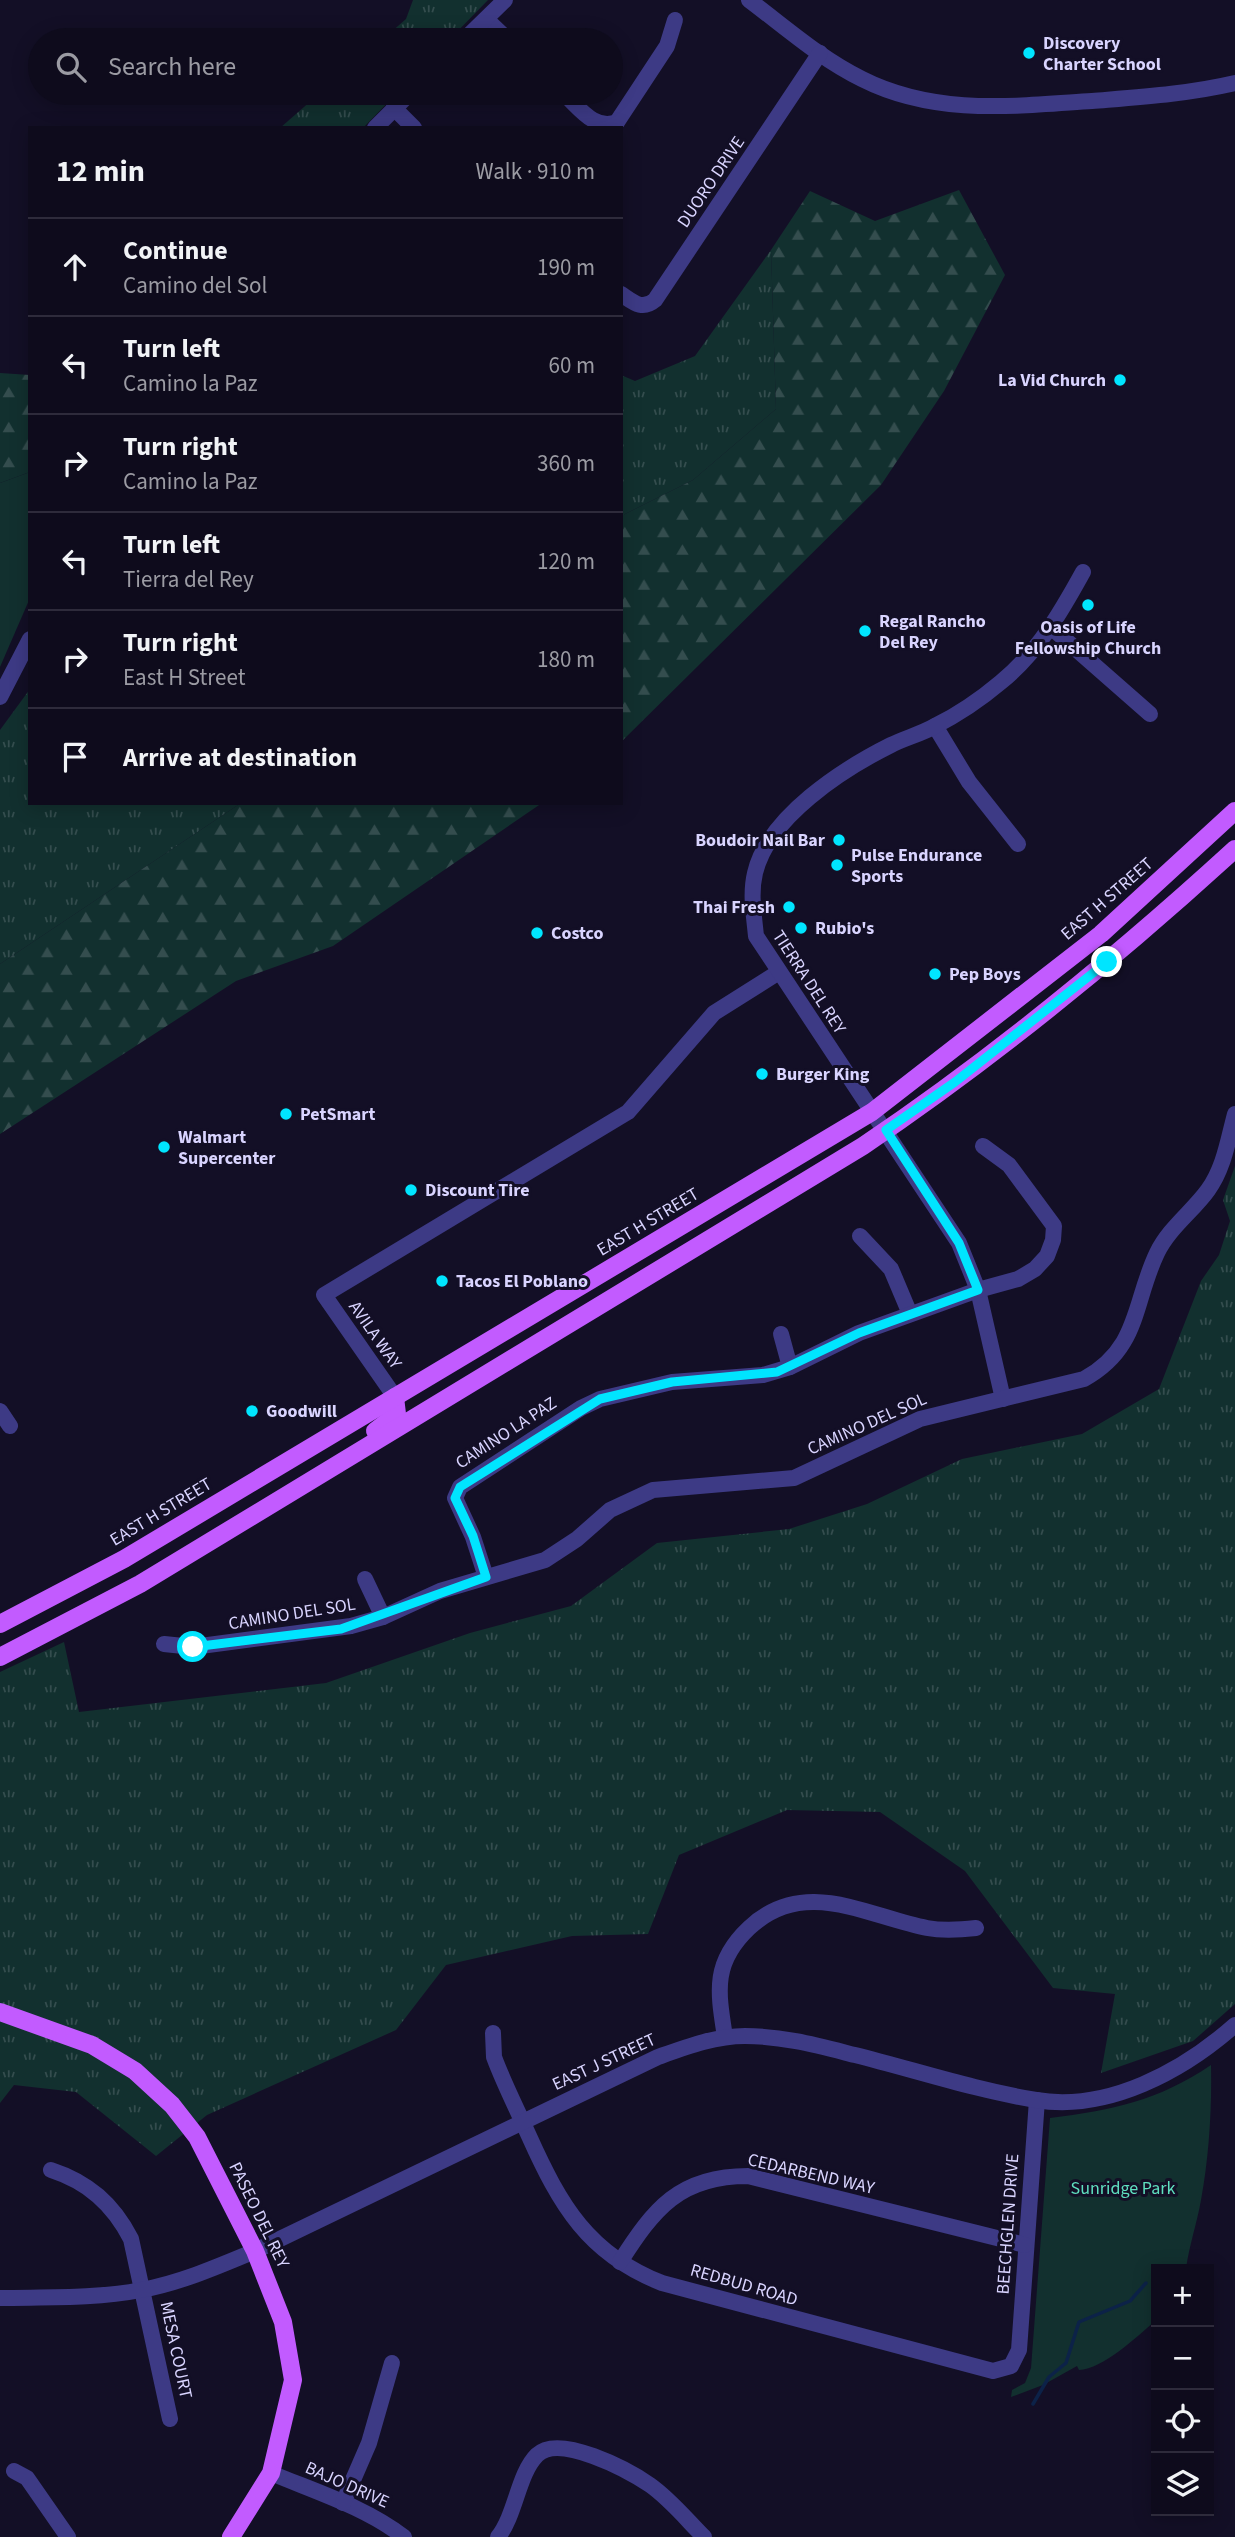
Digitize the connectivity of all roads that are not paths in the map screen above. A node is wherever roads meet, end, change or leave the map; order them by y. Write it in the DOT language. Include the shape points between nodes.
graph roads {
  1 [pos="505,0"];
  2 [pos="749,0"];
  3 [pos="486,19"];
  4 [pos="674,20"];
  5 [pos="477,28"];
  6 [pos="495,28"];
  7 [pos="820,53"];
  8 [pos="1235,83"];
  9 [pos="397,105"];
  10 [pos="576,105"];
  11 [pos="394,108"];
  12 [pos="377,126"];
  13 [pos="412,126"];
  14 [pos="623,295"];
  15 [pos="1083,572"];
  16 [pos="1052,628"];
  17 [pos="28,643"];
  18 [pos="0,697"];
  19 [pos="1150,714"];
  20 [pos="935,726"];
  21 [pos="1235,811"];
  22 [pos="1018,844"];
  23 [pos="1235,849"];
  24 [pos="779,972"];
  25 [pos="872,1112"];
  26 [pos="1235,1114"];
  27 [pos="886,1130"];
  28 [pos="983,1146"];
  29 [pos="860,1236"];
  30 [pos="978,1290"];
  31 [pos="910,1314"];
  32 [pos="781,1334"];
  33 [pos="790,1367"];
  34 [pos="395,1397"];
  35 [pos="1003,1399"];
  36 [pos="0,1412"];
  37 [pos="10,1426"];
  38 [pos="359,1453"];
  39 [pos="486,1577"];
  40 [pos="365,1579"];
  41 [pos="383,1617"];
  42 [pos="0,1624"];
  43 [pos="164,1644"];
  44 [pos="0,1657"];
  45 [pos="976,1928"];
  46 [pos="0,2012"];
  47 [pos="1235,2025"];
  48 [pos="493,2033"];
  49 [pos="725,2037"];
  50 [pos="1037,2100"];
  51 [pos="522,2122"];
  52 [pos="51,2170"];
  53 [pos="1025,2245"];
  54 [pos="255,2250"];
  55 [pos="620,2262"];
  56 [pos="143,2290"];
  57 [pos="0,2298"];
  58 [pos="1019,2350"];
  59 [pos="392,2362"];
  60 [pos="170,2418"];
  61 [pos="14,2471"];
  62 [pos="271,2473"];
  63 [pos="343,2503"];
  64 [pos="64,2536"];
  65 [pos="231,2537"];
  66 [pos="404,2537"];
  67 [pos="498,2537"];
  68 [pos="704,2537"];
  1 -- 3 [label="street"];
  2 -- 7 [label="street"];
  3 -- 5 [label="street"];
  3 -- 6 [label="street"];
  4 -- 10 [label="street" via="667,46 617,122 595,123"];
  7 -- 8 [label="street" via="862,79 897,93 970,107 1143,97"];
  7 -- 14 [label="street, DUORO DRIVE" via="655,300 639,305"];
  9 -- 11 [label="street"];
  11 -- 12 [label="street"];
  11 -- 13 [label="street"];
  15 -- 16 [label="street, TIERRA DEL REY"];
  16 -- 19 [label="street"];
  16 -- 20 [label="street, TIERRA DEL REY" via="1002,681"];
  17 -- 18 [label="street"];
  20 -- 22 [label="street" via="969,782"];
  20 -- 24 [label="street, TIERRA DEL REY" via="891,745 832,780 776,831 762,853 752,899 756,936"];
  21 -- 25 [label="main road, EAST H STREET" via="1101,934"];
  23 -- 27 [label="main road" via="1072,991"];
  24 -- 25 [label="street, TIERRA DEL REY"];
  24 -- 34 [label="street, AVILA WAY" via="714,1013 628,1112 324,1295"];
  25 -- 27 [label="street, TIERRA DEL REY"];
  25 -- 34 [label="main road, EAST H STREET"];
  26 -- 35 [label="street, CAMINO DEL SOL" via="1219,1171 1157,1252 1120,1350 1084,1379"];
  27 -- 30 [label="street, TIERRA DEL REY" via="959,1243"];
  27 -- 38 [label="main road"];
  28 -- 30 [label="street, CAMINO LA PAZ" via="1009,1165 1054,1226 1054,1233 1047,1256 1035,1269 1006,1284"];
  29 -- 31 [label="street" via="891,1269"];
  30 -- 31 [label="street, CAMINO LA PAZ"];
  30 -- 35 [label="street, TIERRA DEL REY"];
  31 -- 33 [label="street, CAMINO LA PAZ"];
  32 -- 33 [label="street"];
  33 -- 39 [label="street, CAMINO LA PAZ" via="762,1375 672,1382 600,1399 460,1487 455,1498"];
  34 -- 38 [label="main road" via="397,1414 359,1442"];
  34 -- 42 [label="main road, EAST H STREET" via="124,1559"];
  35 -- 39 [label="street, CAMINO DEL SOL" via="920,1419 794,1478 653,1490 610,1510 545,1560"];
  36 -- 37 [label="street"];
  38 -- 44 [label="main road" via="141,1584"];
  39 -- 41 [label="street, CAMINO DEL SOL" via="440,1591"];
  40 -- 41 [label="street, CAMINO DEL SOL"];
  41 -- 43 [label="street, CAMINO DEL SOL" via="320,1632 193,1647"];
  45 -- 49 [label="street" via="928,1928 823,1900 776,1909 747,1930 726,1960 718,1995"];
  46 -- 54 [label="main road, PASEO DEL REY" via="92,2045 135,2071 172,2105 197,2137"];
  47 -- 50 [label="street, EAST J STREET" via="1208,2049 1141,2084 1091,2098"];
  48 -- 51 [label="street, REDBUD ROAD" via="494,2057"];
  49 -- 50 [label="street, EAST J STREET" via="796,2040"];
  49 -- 51 [label="street, EAST J STREET" via="658,2057"];
  50 -- 53 [label="street, BEECHGLEN DRIVE"];
  51 -- 54 [label="street, EAST J STREET"];
  51 -- 55 [label="street, REDBUD ROAD" via="568,2212 582,2231"];
  52 -- 56 [label="street, MESA COURT" via="89,2187 121,2219 139,2265"];
  53 -- 55 [label="street, CEDARBEND WAY" via="735,2176 696,2184 665,2202"];
  53 -- 58 [label="street, BEECHGLEN DRIVE"];
  54 -- 56 [label="street, EAST J STREET"];
  54 -- 62 [label="main road, PASEO DEL REY" via="283,2322 293,2380"];
  55 -- 58 [label="street, REDBUD ROAD" via="659,2282 993,2371 1011,2366"];
  56 -- 57 [label="street, EAST J STREET"];
  56 -- 60 [label="street, MESA COURT"];
  59 -- 63 [label="street" via="369,2443"];
  61 -- 64 [label="street" via="27,2478"];
  62 -- 63 [label="street, BAJO DRIVE"];
  62 -- 65 [label="main road, PASEO DEL REY"];
  63 -- 66 [label="street, BAJO DRIVE"];
  67 -- 68 [label="street" via="533,2460 544,2449 559,2447 620,2468 651,2486"];
}
